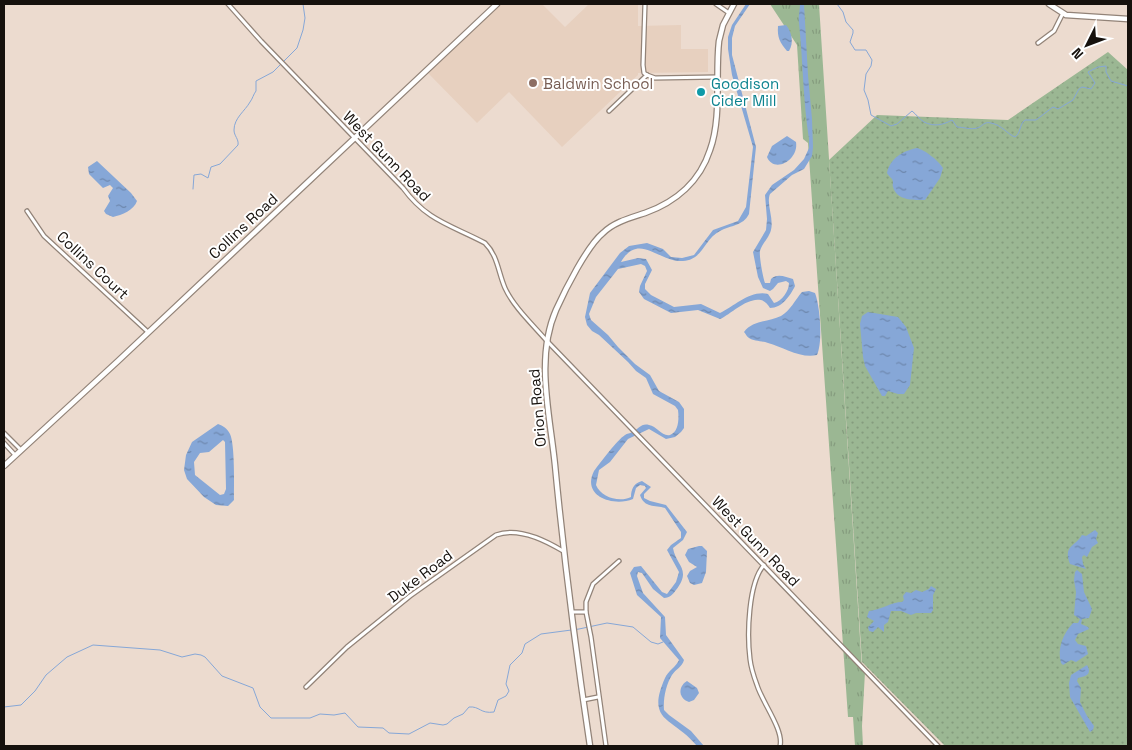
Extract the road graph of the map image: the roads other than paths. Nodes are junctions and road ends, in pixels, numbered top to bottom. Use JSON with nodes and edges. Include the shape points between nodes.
{"nodes":[{"id":1,"x":228,"y":4,"type":"edge"},
{"id":2,"x":645,"y":4,"type":"edge"},
{"id":3,"x":716,"y":4,"type":"edge"},
{"id":4,"x":734,"y":4,"type":"edge"},
{"id":5,"x":1049,"y":4,"type":"edge"},
{"id":6,"x":494,"y":5,"type":"edge"},
{"id":7,"x":729,"y":13,"type":"junction"},
{"id":8,"x":1063,"y":13,"type":"junction"},
{"id":9,"x":1128,"y":19,"type":"edge"},
{"id":10,"x":1038,"y":43,"type":"dead end"},
{"id":11,"x":647,"y":75,"type":"junction"},
{"id":12,"x":716,"y":77,"type":"junction"},
{"id":13,"x":609,"y":111,"type":"dead end"},
{"id":14,"x":355,"y":138,"type":"junction"},
{"id":15,"x":27,"y":211,"type":"dead end"},
{"id":16,"x":148,"y":332,"type":"junction"},
{"id":17,"x":546,"y":340,"type":"junction"},
{"id":18,"x":4,"y":433,"type":"edge"},
{"id":19,"x":4,"y":443,"type":"edge"},
{"id":20,"x":20,"y":450,"type":"junction"},
{"id":21,"x":15,"y":455,"type":"junction"},
{"id":22,"x":4,"y":466,"type":"edge"},
{"id":23,"x":563,"y":551,"type":"junction"},
{"id":24,"x":619,"y":560,"type":"dead end"},
{"id":25,"x":764,"y":565,"type":"junction"},
{"id":26,"x":572,"y":612,"type":"junction"},
{"id":27,"x":586,"y":612,"type":"junction"},
{"id":28,"x":306,"y":687,"type":"dead end"},
{"id":29,"x":598,"y":697,"type":"junction"},
{"id":30,"x":583,"y":700,"type":"junction"},
{"id":31,"x":590,"y":746,"type":"edge"},
{"id":32,"x":606,"y":746,"type":"edge"},
{"id":33,"x":780,"y":746,"type":"edge"},
{"id":34,"x":938,"y":746,"type":"edge"}],
"edges":[{"from":1,"to":14,"type":"street","name":"West Gunn Road"},
{"from":2,"to":11,"type":"street","via":[[643,65]]},
{"from":3,"to":7,"type":"street"},
{"from":4,"to":7,"type":"street"},
{"from":5,"to":8,"type":"street"},
{"from":6,"to":14,"type":"street","name":"Collins Road"},
{"from":7,"to":12,"type":"street","name":"Orion Road","via":[[722,25]]},
{"from":8,"to":9,"type":"street"},
{"from":8,"to":10,"type":"street","via":[[1054,31]]},
{"from":11,"to":12,"type":"street","via":[[655,78]]},
{"from":11,"to":13,"type":"street"},
{"from":12,"to":17,"type":"street","name":"Orion Road","via":[[714,139],[700,172],[679,195],[609,228],[595,240],[559,304]]},
{"from":14,"to":16,"type":"street","name":"Collins Road"},
{"from":14,"to":17,"type":"street","name":"West Gunn Road","via":[[421,209],[491,249],[505,289]]},
{"from":15,"to":16,"type":"street","name":"Collins Court","via":[[44,236]]},
{"from":16,"to":20,"type":"street","name":"Collins Road"},
{"from":17,"to":23,"type":"street","name":"Orion Road","via":[[545,374]]},
{"from":17,"to":25,"type":"street","name":"West Gunn Road"},
{"from":18,"to":20,"type":"street"},
{"from":19,"to":21,"type":"street"},
{"from":20,"to":21,"type":"street","name":"Collins Road"},
{"from":21,"to":22,"type":"street","name":"Collins Road"},
{"from":23,"to":26,"type":"street","name":"Orion Road"},
{"from":23,"to":28,"type":"street","name":"Duke Road","via":[[522,533],[505,531],[496,535],[410,596],[347,647]]},
{"from":24,"to":27,"type":"street","via":[[593,584]]},
{"from":25,"to":33,"type":"street","via":[[752,590],[750,659],[757,687],[780,736]]},
{"from":25,"to":34,"type":"street","name":"West Gunn Road"},
{"from":26,"to":27,"type":"street"},
{"from":26,"to":30,"type":"street","name":"Orion Road"},
{"from":27,"to":29,"type":"street"},
{"from":29,"to":30,"type":"street"},
{"from":29,"to":32,"type":"street"},
{"from":30,"to":31,"type":"street","name":"Orion Road"}]}
